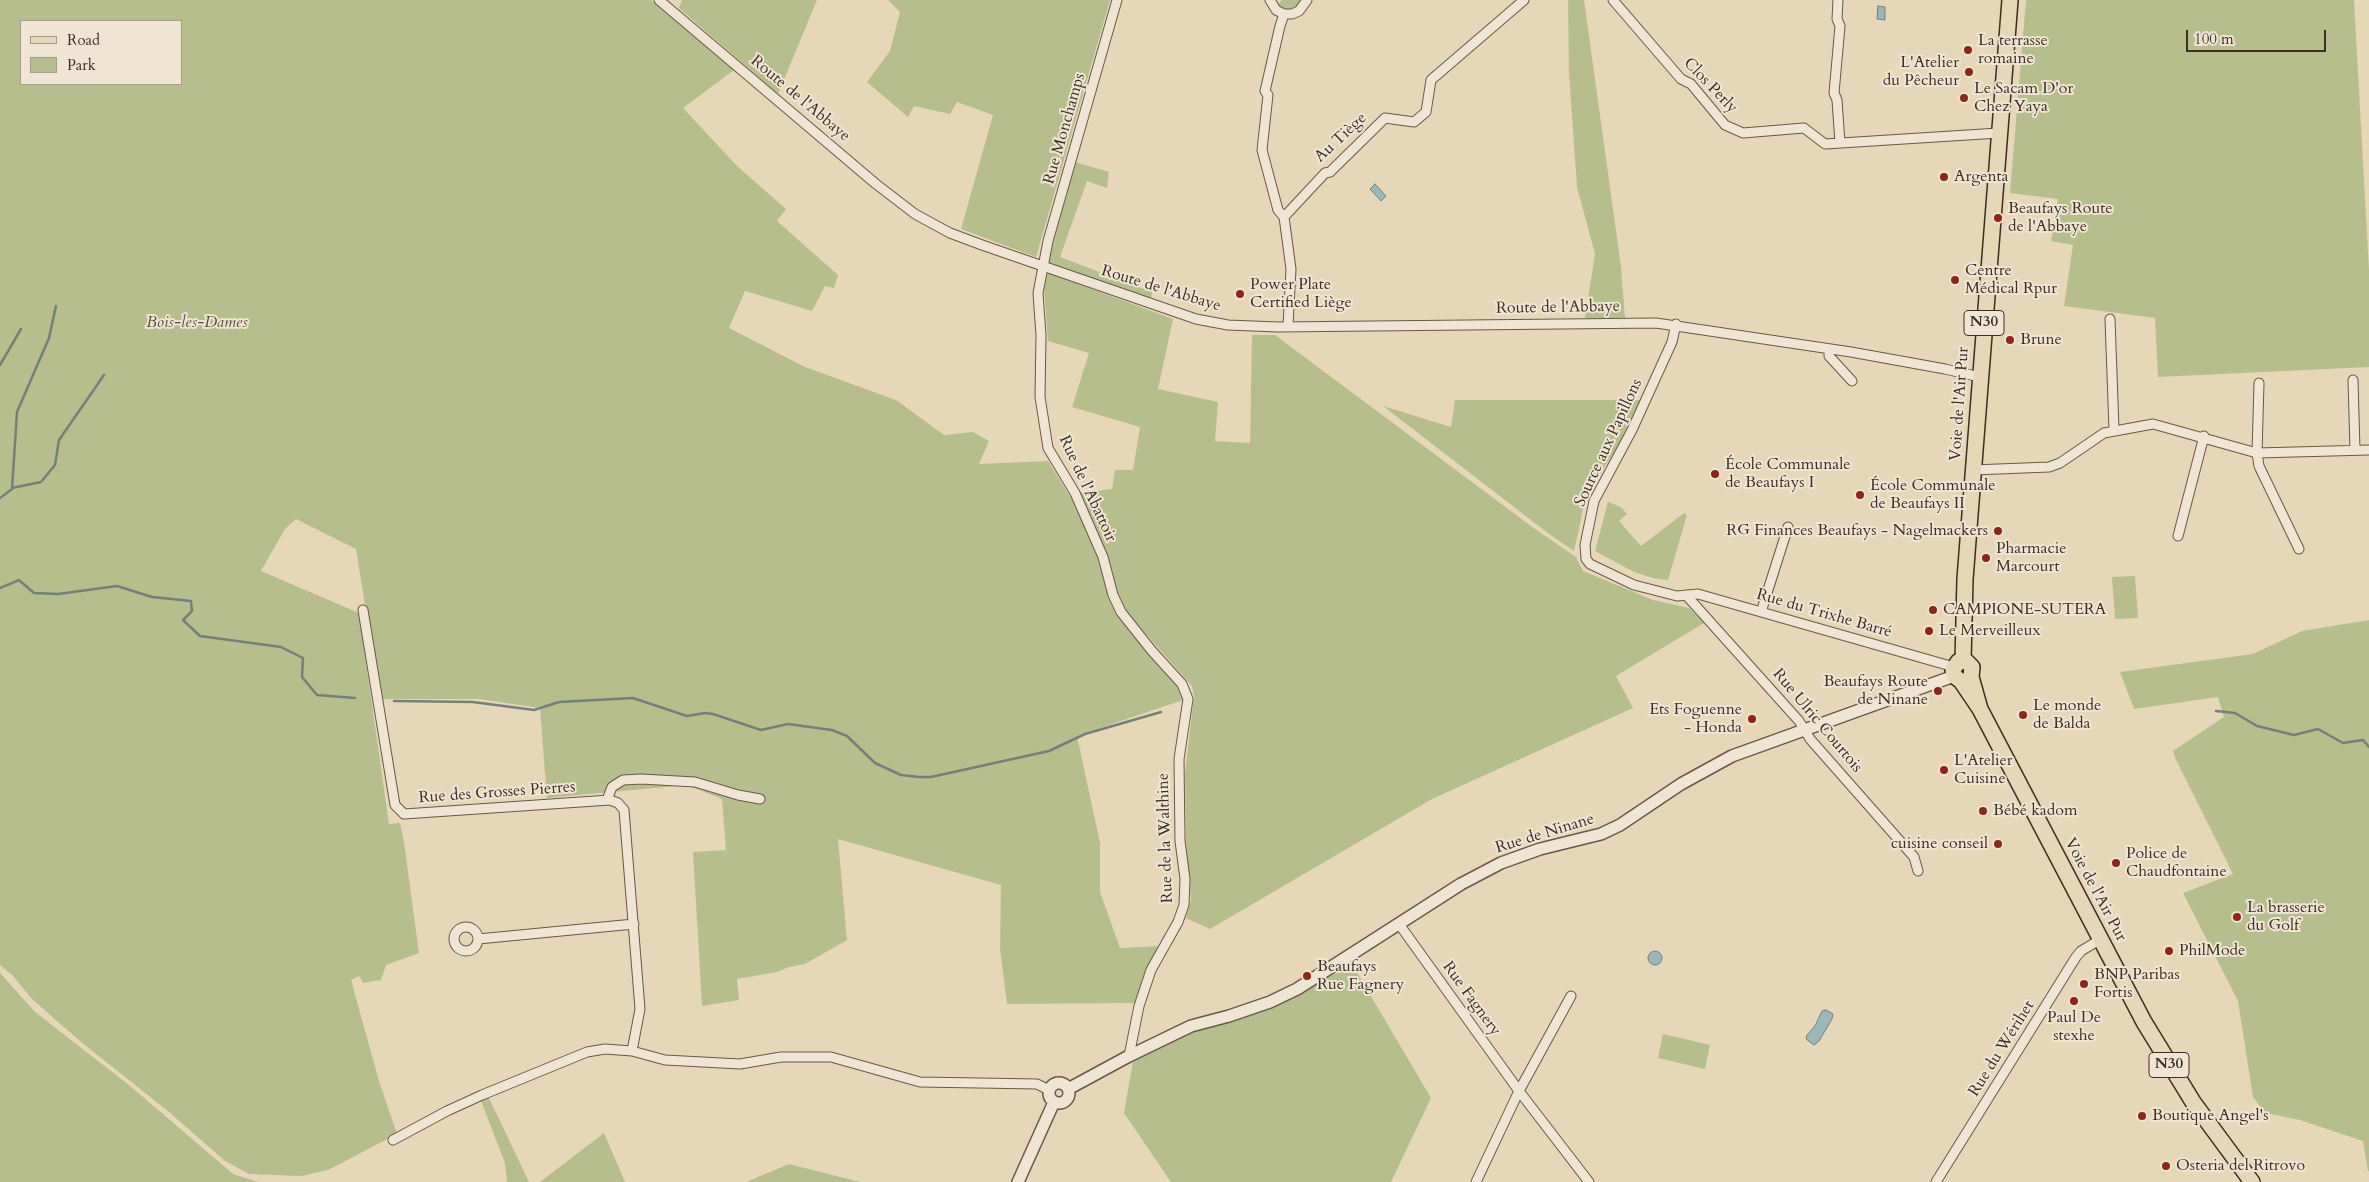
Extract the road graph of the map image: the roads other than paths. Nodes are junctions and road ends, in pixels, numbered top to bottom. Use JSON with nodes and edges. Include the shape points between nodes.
{"nodes":[{"id":1,"x":659,"y":0,"type":"edge"},
{"id":2,"x":1117,"y":0,"type":"edge"},
{"id":3,"x":1270,"y":0,"type":"edge"},
{"id":4,"x":1307,"y":0,"type":"edge"},
{"id":5,"x":1524,"y":0,"type":"edge"},
{"id":6,"x":1613,"y":0,"type":"edge"},
{"id":7,"x":1838,"y":0,"type":"edge"},
{"id":8,"x":2010,"y":0,"type":"edge"},
{"id":9,"x":1284,"y":14,"type":"junction"},
{"id":10,"x":1999,"y":132,"type":"junction"},
{"id":11,"x":1840,"y":143,"type":"junction"},
{"id":12,"x":1284,"y":217,"type":"junction"},
{"id":13,"x":1042,"y":266,"type":"junction"},
{"id":14,"x":2110,"y":319,"type":"dead end"},
{"id":15,"x":1676,"y":324,"type":"junction"},
{"id":16,"x":1288,"y":326,"type":"junction"},
{"id":17,"x":1829,"y":348,"type":"junction"},
{"id":18,"x":1980,"y":378,"type":"junction"},
{"id":19,"x":2353,"y":380,"type":"dead end"},
{"id":20,"x":1852,"y":381,"type":"dead end"},
{"id":21,"x":2259,"y":383,"type":"dead end"},
{"id":22,"x":2114,"y":429,"type":"junction"},
{"id":23,"x":2204,"y":436,"type":"junction"},
{"id":24,"x":2355,"y":450,"type":"junction"},
{"id":25,"x":2369,"y":450,"type":"edge"},
{"id":26,"x":2258,"y":453,"type":"junction"},
{"id":27,"x":1973,"y":470,"type":"junction"},
{"id":28,"x":1788,"y":527,"type":"dead end"},
{"id":29,"x":2178,"y":536,"type":"dead end"},
{"id":30,"x":2299,"y":548,"type":"dead end"},
{"id":31,"x":1686,"y":596,"type":"junction"},
{"id":32,"x":363,"y":610,"type":"dead end"},
{"id":33,"x":1761,"y":612,"type":"junction"},
{"id":34,"x":1961,"y":672,"type":"junction"},
{"id":35,"x":1188,"y":699,"type":"joint"},
{"id":36,"x":1805,"y":728,"type":"junction"},
{"id":37,"x":760,"y":799,"type":"dead end"},
{"id":38,"x":607,"y":800,"type":"junction"},
{"id":39,"x":1918,"y":871,"type":"dead end"},
{"id":40,"x":634,"y":924,"type":"junction"},
{"id":41,"x":1399,"y":924,"type":"junction"},
{"id":42,"x":2101,"y":938,"type":"junction"},
{"id":43,"x":478,"y":939,"type":"dead end"},
{"id":44,"x":1571,"y":996,"type":"dead end"},
{"id":45,"x":632,"y":1051,"type":"junction"},
{"id":46,"x":1129,"y":1056,"type":"junction"},
{"id":47,"x":1068,"y":1089,"type":"junction"},
{"id":48,"x":1050,"y":1090,"type":"junction"},
{"id":49,"x":1518,"y":1091,"type":"junction"},
{"id":50,"x":1054,"y":1102,"type":"junction"},
{"id":51,"x":393,"y":1140,"type":"dead end"},
{"id":52,"x":1018,"y":1182,"type":"edge"},
{"id":53,"x":1476,"y":1182,"type":"edge"},
{"id":54,"x":1589,"y":1182,"type":"edge"},
{"id":55,"x":1936,"y":1182,"type":"edge"},
{"id":56,"x":2252,"y":1182,"type":"edge"}],
"edges":[{"from":1,"to":13,"type":"street","name":"Route de l'Abbaye","via":[[915,214],[950,233]]},
{"from":2,"to":13,"type":"street","name":"Rue Monchamps"},
{"from":3,"to":9,"type":"street","via":[[1276,10]]},
{"from":4,"to":9,"type":"street","via":[[1299,11]]},
{"from":5,"to":12,"type":"street","name":"Au Tiège","via":[[1431,80],[1426,112],[1414,122],[1385,118],[1330,172],[1325,173]]},
{"from":6,"to":11,"type":"street","name":"Clos Perly","via":[[1725,125],[1743,132],[1804,128],[1825,144]]},
{"from":7,"to":11,"type":"street","via":[[1837,20],[1840,26],[1834,93]]},
{"from":8,"to":10,"type":"main road","name":"Voie de l'Air Pur","number":"N30"},
{"from":9,"to":12,"type":"street","via":[[1265,91],[1268,95],[1262,150],[1278,210]]},
{"from":10,"to":11,"type":"street","name":"Clos Perly"},
{"from":10,"to":18,"type":"main road","name":"Voie de l'Air Pur","number":"N30"},
{"from":12,"to":16,"type":"street","via":[[1291,269]]},
{"from":13,"to":16,"type":"street","name":"Route de l'Abbaye","via":[[1210,322]]},
{"from":13,"to":35,"type":"street","name":"Rue de l'Abattoir","via":[[1038,293],[1040,397],[1048,448],[1075,492],[1103,557],[1113,596],[1121,612],[1182,684]]},
{"from":14,"to":22,"type":"street"},
{"from":15,"to":16,"type":"street","name":"Route de l'Abbaye"},
{"from":15,"to":17,"type":"street","name":"Route de l'Abbaye"},
{"from":15,"to":31,"type":"street","name":"Source aux Papillons","via":[[1672,342],[1643,406],[1594,501],[1584,551],[1590,564],[1634,585]]},
{"from":17,"to":18,"type":"street","name":"Route de l'Abbaye"},
{"from":17,"to":20,"type":"street","via":[[1829,356]]},
{"from":18,"to":27,"type":"main road","name":"Voie de l'Air Pur","number":"N30"},
{"from":19,"to":24,"type":"street"},
{"from":21,"to":26,"type":"street"},
{"from":22,"to":23,"type":"street","via":[[2153,424]]},
{"from":22,"to":27,"type":"street","via":[[2104,432],[2049,468]]},
{"from":23,"to":26,"type":"street"},
{"from":23,"to":29,"type":"street"},
{"from":24,"to":25,"type":"street"},
{"from":24,"to":26,"type":"street"},
{"from":26,"to":30,"type":"street","via":[[2259,466]]},
{"from":27,"to":34,"type":"main road","name":"Voie de l'Air Pur","number":"N30"},
{"from":28,"to":33,"type":"street"},
{"from":31,"to":33,"type":"street","name":"Rue du Trixhe Barré","via":[[1698,594]]},
{"from":31,"to":36,"type":"street","name":"Rue Ulric Courtois"},
{"from":32,"to":38,"type":"street","name":"Rue des Grosses Pierres","via":[[395,806],[404,814]]},
{"from":33,"to":34,"type":"street","name":"Rue du Trixhe Barré"},
{"from":34,"to":36,"type":"street","name":"Rue de Ninane"},
{"from":34,"to":42,"type":"main road","name":"Voie de l'Air Pur","number":"N30"},
{"from":35,"to":46,"type":"street","name":"Rue de la Walthine","via":[[1179,759],[1180,841],[1186,885],[1184,905],[1147,979]]},
{"from":36,"to":39,"type":"street","name":"Rue Ulric Courtois","via":[[1810,739],[1914,857]]},
{"from":36,"to":41,"type":"street","name":"Rue de Ninane","via":[[1732,756],[1601,834],[1540,849],[1501,863]]},
{"from":37,"to":38,"type":"street","via":[[695,782],[641,779],[623,780],[612,787]]},
{"from":38,"to":40,"type":"street","via":[[618,803],[624,810]]},
{"from":40,"to":43,"type":"street"},
{"from":40,"to":45,"type":"street","via":[[640,1009]]},
{"from":41,"to":46,"type":"street","name":"Rue de Ninane","via":[[1297,989],[1254,1007],[1191,1026]]},
{"from":41,"to":49,"type":"street","name":"Rue Fagnery"},
{"from":42,"to":55,"type":"street","name":"Rue du Wérihet","via":[[2076,957]]},
{"from":42,"to":56,"type":"main road","name":"Voie de l'Air Pur","number":"N30","via":[[2168,1064]]},
{"from":44,"to":49,"type":"street"},
{"from":45,"to":48,"type":"street","via":[[664,1060],[740,1064],[781,1056],[831,1057],[920,1082],[1037,1084]]},
{"from":45,"to":51,"type":"street","via":[[605,1049],[587,1052],[456,1107]]},
{"from":46,"to":47,"type":"street","name":"Rue de Ninane"},
{"from":47,"to":48,"type":"street","via":[[1060,1083]]},
{"from":47,"to":50,"type":"street","via":[[1070,1095],[1066,1101],[1061,1104]]},
{"from":48,"to":50,"type":"street"},
{"from":49,"to":53,"type":"street"},
{"from":49,"to":54,"type":"street","name":"Rue Fagnery"},
{"from":50,"to":52,"type":"street"}]}
